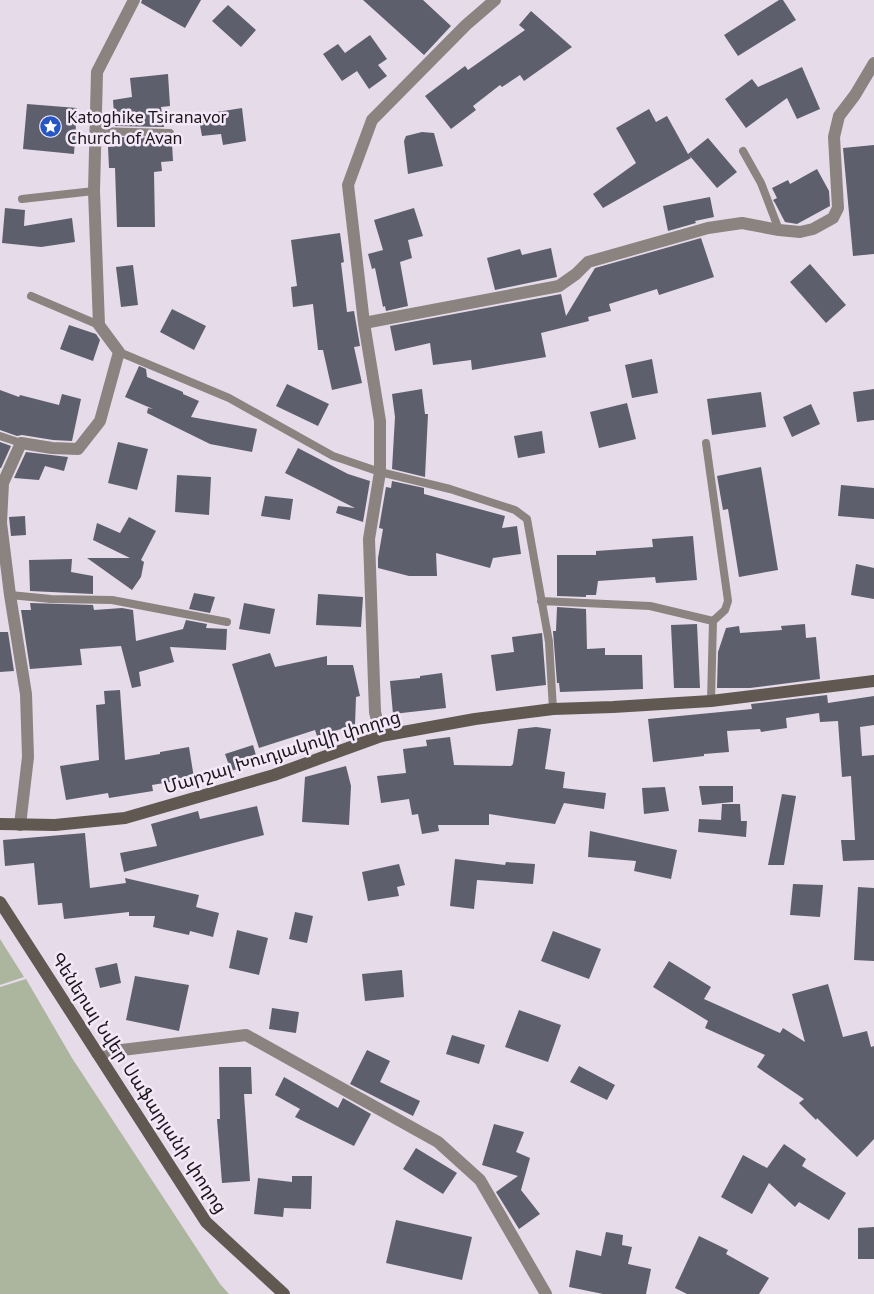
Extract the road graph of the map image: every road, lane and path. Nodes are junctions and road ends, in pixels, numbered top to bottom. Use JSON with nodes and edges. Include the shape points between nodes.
{"nodes":[{"id":1,"x":134,"y":0,"type":"edge"},
{"id":2,"x":495,"y":0,"type":"edge"},
{"id":3,"x":874,"y":63,"type":"edge"},
{"id":4,"x":96,"y":131,"type":"junction"},
{"id":5,"x":170,"y":132,"type":"dead end"},
{"id":6,"x":743,"y":151,"type":"dead end"},
{"id":7,"x":94,"y":191,"type":"junction"},
{"id":8,"x":22,"y":199,"type":"dead end"},
{"id":9,"x":780,"y":230,"type":"junction"},
{"id":10,"x":31,"y":296,"type":"dead end"},
{"id":11,"x":364,"y":323,"type":"junction"},
{"id":12,"x":99,"y":325,"type":"junction"},
{"id":13,"x":119,"y":352,"type":"junction"},
{"id":14,"x":0,"y":436,"type":"edge"},
{"id":15,"x":22,"y":442,"type":"junction"},
{"id":16,"x":706,"y":443,"type":"dead end"},
{"id":17,"x":380,"y":472,"type":"junction"},
{"id":18,"x":10,"y":595,"type":"junction"},
{"id":19,"x":541,"y":601,"type":"junction"},
{"id":20,"x":713,"y":621,"type":"junction"},
{"id":21,"x":227,"y":622,"type":"dead end"},
{"id":22,"x":874,"y":681,"type":"edge"},
{"id":23,"x":711,"y":701,"type":"junction"},
{"id":24,"x":553,"y":709,"type":"junction"},
{"id":25,"x":381,"y":736,"type":"junction"},
{"id":26,"x":0,"y":824,"type":"edge"},
{"id":27,"x":20,"y":825,"type":"junction"},
{"id":28,"x":0,"y":902,"type":"edge"},
{"id":29,"x":97,"y":1053,"type":"junction"},
{"id":30,"x":284,"y":1294,"type":"edge"},
{"id":31,"x":546,"y":1294,"type":"edge"}],
"edges":[{"from":1,"to":4,"type":"street","via":[[97,72]]},
{"from":2,"to":11,"type":"street","via":[[372,120],[348,185]]},
{"from":3,"to":9,"type":"street","via":[[839,116],[834,137],[836,214],[813,229],[800,232]]},
{"from":4,"to":5,"type":"lane"},
{"from":4,"to":7,"type":"street"},
{"from":6,"to":9,"type":"lane","via":[[761,183]]},
{"from":7,"to":8,"type":"lane"},
{"from":7,"to":12,"type":"street"},
{"from":9,"to":11,"type":"street","via":[[742,223],[708,228],[588,262],[559,286]]},
{"from":10,"to":12,"type":"lane"},
{"from":11,"to":17,"type":"street","via":[[380,421]]},
{"from":12,"to":13,"type":"street"},
{"from":13,"to":15,"type":"street","via":[[100,422],[78,449]]},
{"from":13,"to":17,"type":"lane","via":[[229,398],[333,456]]},
{"from":14,"to":15,"type":"lane"},
{"from":15,"to":18,"type":"street","via":[[3,484],[1,523]]},
{"from":16,"to":20,"type":"lane","via":[[728,600],[725,610]]},
{"from":17,"to":19,"type":"lane","via":[[450,489],[515,510],[527,519]]},
{"from":17,"to":25,"type":"street","via":[[369,548],[375,712]]},
{"from":18,"to":21,"type":"lane","via":[[112,600]]},
{"from":18,"to":27,"type":"street","via":[[26,694],[28,757]]},
{"from":19,"to":20,"type":"lane","via":[[650,606]]},
{"from":19,"to":24,"type":"lane","via":[[549,642]]},
{"from":20,"to":23,"type":"lane"},
{"from":22,"to":23,"type":"street","name":"Մարշալ Խուդյակովի փողոց"},
{"from":23,"to":24,"type":"street","name":"Մարշալ Խուդյակովի փողոց"},
{"from":24,"to":25,"type":"street","name":"Մարշալ Խուդյակովի փողոց"},
{"from":25,"to":27,"type":"street","name":"Մարշալ Խուդյակովի փողոց","via":[[274,775],[125,818]]},
{"from":26,"to":27,"type":"street","name":"Մարշալ Խուդյակովի փողոց"},
{"from":28,"to":29,"type":"street","name":"Գեներալ Նվեր Սաֆարյանի փողոց"},
{"from":29,"to":30,"type":"street","name":"Գեներալ Նվեր Սաֆարյանի փողոց","via":[[206,1222]]},
{"from":29,"to":31,"type":"street","via":[[246,1035],[438,1142],[480,1180]]}]}
